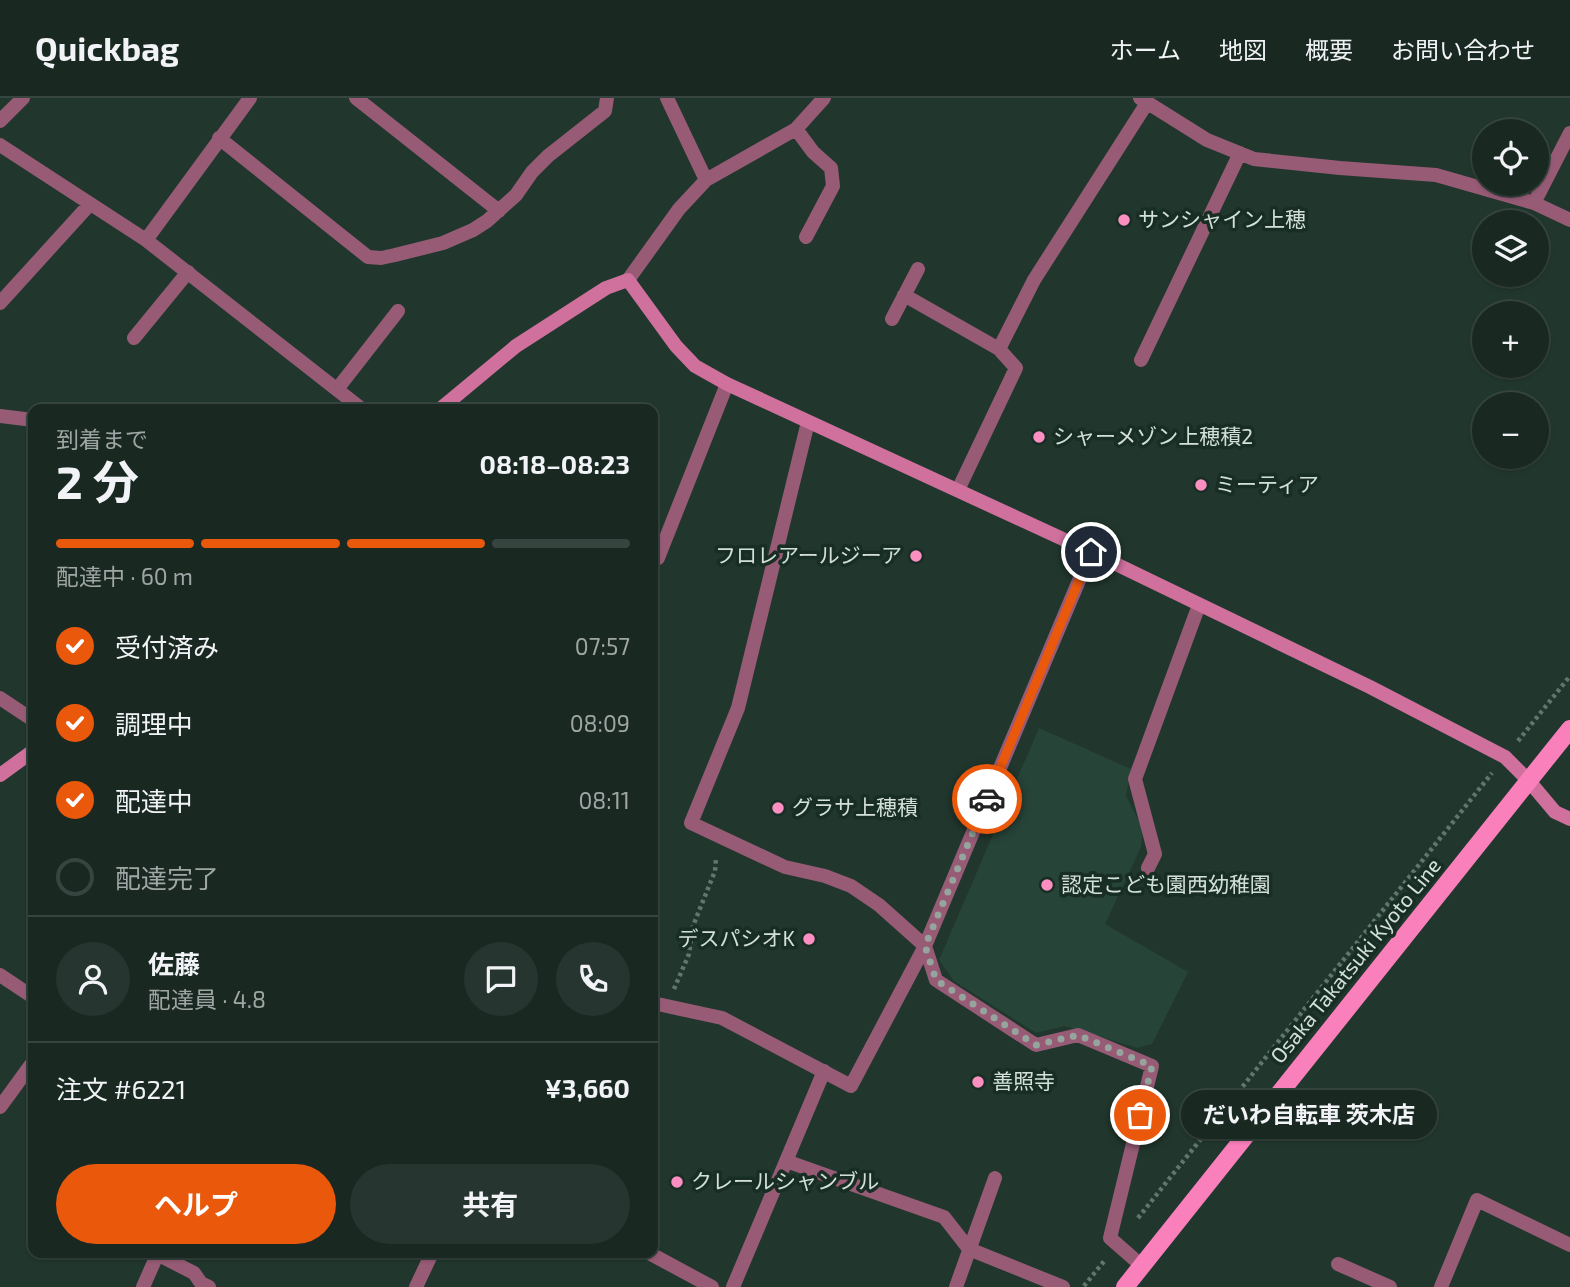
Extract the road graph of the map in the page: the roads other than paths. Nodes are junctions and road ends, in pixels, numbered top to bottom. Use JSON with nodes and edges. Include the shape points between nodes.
{"nodes":[{"id":1,"x":23,"y":98,"type":"edge"},
{"id":2,"x":250,"y":98,"type":"edge"},
{"id":3,"x":356,"y":98,"type":"edge"},
{"id":4,"x":607,"y":98,"type":"edge"},
{"id":5,"x":667,"y":98,"type":"edge"},
{"id":6,"x":824,"y":98,"type":"edge"},
{"id":7,"x":1144,"y":101,"type":"edge"},
{"id":8,"x":0,"y":121,"type":"edge"},
{"id":9,"x":796,"y":129,"type":"junction"},
{"id":10,"x":1570,"y":133,"type":"edge"},
{"id":11,"x":219,"y":138,"type":"junction"},
{"id":12,"x":0,"y":145,"type":"edge"},
{"id":13,"x":1240,"y":153,"type":"junction"},
{"id":14,"x":706,"y":180,"type":"junction"},
{"id":15,"x":1534,"y":203,"type":"junction"},
{"id":16,"x":90,"y":204,"type":"junction"},
{"id":17,"x":499,"y":211,"type":"junction"},
{"id":18,"x":1570,"y":220,"type":"edge"},
{"id":19,"x":806,"y":237,"type":"dead end"},
{"id":20,"x":146,"y":240,"type":"junction"},
{"id":21,"x":918,"y":269,"type":"dead end"},
{"id":22,"x":188,"y":272,"type":"junction"},
{"id":23,"x":628,"y":280,"type":"junction"},
{"id":24,"x":904,"y":295,"type":"junction"},
{"id":25,"x":0,"y":303,"type":"edge"},
{"id":26,"x":398,"y":311,"type":"dead end"},
{"id":27,"x":892,"y":319,"type":"dead end"},
{"id":28,"x":134,"y":338,"type":"dead end"},
{"id":29,"x":999,"y":349,"type":"junction"},
{"id":30,"x":1142,"y":360,"type":"dead end"},
{"id":31,"x":727,"y":384,"type":"junction"},
{"id":32,"x":338,"y":388,"type":"junction"},
{"id":33,"x":356,"y":404,"type":"edge"},
{"id":34,"x":446,"y":404,"type":"edge"},
{"id":35,"x":0,"y":416,"type":"edge"},
{"id":36,"x":28,"y":419,"type":"edge"},
{"id":37,"x":808,"y":422,"type":"junction"},
{"id":38,"x":958,"y":490,"type":"junction"},
{"id":39,"x":1091,"y":552,"type":"junction"},
{"id":40,"x":658,"y":558,"type":"edge"},
{"id":41,"x":1199,"y":605,"type":"junction"},
{"id":42,"x":0,"y":698,"type":"edge"},
{"id":43,"x":28,"y":717,"type":"edge"},
{"id":44,"x":1570,"y":729,"type":"edge"},
{"id":45,"x":28,"y":755,"type":"edge"},
{"id":46,"x":0,"y":775,"type":"edge"},
{"id":47,"x":1529,"y":781,"type":"junction"},
{"id":48,"x":1570,"y":819,"type":"edge"},
{"id":49,"x":1148,"y":868,"type":"dead end"},
{"id":50,"x":925,"y":946,"type":"junction"},
{"id":51,"x":0,"y":975,"type":"edge"},
{"id":52,"x":28,"y":994,"type":"edge"},
{"id":53,"x":659,"y":1005,"type":"edge"},
{"id":54,"x":28,"y":1069,"type":"edge"},
{"id":55,"x":824,"y":1071,"type":"junction"},
{"id":56,"x":0,"y":1107,"type":"edge"},
{"id":57,"x":786,"y":1161,"type":"junction"},
{"id":58,"x":995,"y":1178,"type":"dead end"},
{"id":59,"x":1570,"y":1245,"type":"edge"},
{"id":60,"x":970,"y":1249,"type":"junction"},
{"id":61,"x":153,"y":1258,"type":"edge"},
{"id":62,"x":162,"y":1258,"type":"edge"},
{"id":63,"x":430,"y":1258,"type":"edge"},
{"id":64,"x":658,"y":1258,"type":"edge"},
{"id":65,"x":1338,"y":1264,"type":"dead end"},
{"id":66,"x":1142,"y":1266,"type":"junction"},
{"id":67,"x":143,"y":1287,"type":"edge"},
{"id":68,"x":209,"y":1287,"type":"edge"},
{"id":69,"x":416,"y":1287,"type":"edge"},
{"id":70,"x":712,"y":1287,"type":"edge"},
{"id":71,"x":733,"y":1287,"type":"edge"},
{"id":72,"x":956,"y":1287,"type":"edge"},
{"id":73,"x":1063,"y":1287,"type":"edge"},
{"id":74,"x":1125,"y":1287,"type":"edge"},
{"id":75,"x":1390,"y":1287,"type":"edge"},
{"id":76,"x":1441,"y":1287,"type":"edge"}],
"edges":[{"from":1,"to":8,"type":"street"},
{"from":2,"to":11,"type":"street"},
{"from":3,"to":17,"type":"street"},
{"from":4,"to":17,"type":"street","via":[[605,111],[539,165]]},
{"from":5,"to":14,"type":"street"},
{"from":6,"to":9,"type":"street"},
{"from":7,"to":13,"type":"street","via":[[1207,140]]},
{"from":7,"to":29,"type":"street","via":[[1034,280]]},
{"from":9,"to":14,"type":"street"},
{"from":9,"to":19,"type":"street","via":[[831,168],[833,186]]},
{"from":10,"to":15,"type":"street"},
{"from":11,"to":17,"type":"street","via":[[368,257],[381,258],[458,237]]},
{"from":11,"to":20,"type":"street"},
{"from":12,"to":16,"type":"street"},
{"from":13,"to":15,"type":"street","via":[[1254,159],[1436,175]]},
{"from":13,"to":30,"type":"street"},
{"from":14,"to":23,"type":"street"},
{"from":15,"to":18,"type":"street"},
{"from":16,"to":20,"type":"street"},
{"from":16,"to":25,"type":"street"},
{"from":20,"to":22,"type":"street"},
{"from":21,"to":24,"type":"street"},
{"from":22,"to":28,"type":"street"},
{"from":22,"to":32,"type":"street"},
{"from":23,"to":31,"type":"street","via":[[695,366]]},
{"from":23,"to":34,"type":"street","via":[[606,288],[516,346]]},
{"from":24,"to":27,"type":"street"},
{"from":24,"to":29,"type":"street"},
{"from":26,"to":32,"type":"street"},
{"from":29,"to":38,"type":"street","via":[[1016,369]]},
{"from":31,"to":37,"type":"street"},
{"from":31,"to":40,"type":"street"},
{"from":32,"to":33,"type":"street"},
{"from":35,"to":36,"type":"street"},
{"from":37,"to":38,"type":"street"},
{"from":37,"to":50,"type":"street","via":[[738,708],[691,823],[785,867],[851,886]]},
{"from":38,"to":39,"type":"street"},
{"from":39,"to":41,"type":"street"},
{"from":39,"to":50,"type":"street"},
{"from":41,"to":47,"type":"street","via":[[1505,757]]},
{"from":41,"to":49,"type":"street","via":[[1135,779],[1155,854]]},
{"from":42,"to":43,"type":"street"},
{"from":44,"to":47,"type":"main road","name":"Osaka Takatsuki Kyoto Line"},
{"from":45,"to":46,"type":"street"},
{"from":47,"to":48,"type":"street","via":[[1555,812]]},
{"from":47,"to":66,"type":"main road","name":"Osaka Takatsuki Kyoto Line"},
{"from":50,"to":55,"type":"street","via":[[851,1086]]},
{"from":50,"to":66,"type":"street","via":[[936,980],[1036,1045],[1078,1035],[1152,1066],[1110,1238]]},
{"from":51,"to":52,"type":"street"},
{"from":53,"to":55,"type":"street","via":[[722,1018]]},
{"from":54,"to":56,"type":"street"},
{"from":55,"to":57,"type":"street"},
{"from":57,"to":60,"type":"street","via":[[944,1217]]},
{"from":57,"to":71,"type":"street"},
{"from":58,"to":60,"type":"street"},
{"from":59,"to":76,"type":"street","via":[[1477,1200]]},
{"from":60,"to":72,"type":"street"},
{"from":60,"to":73,"type":"street"},
{"from":61,"to":67,"type":"street"},
{"from":62,"to":68,"type":"street","via":[[194,1273]]},
{"from":63,"to":69,"type":"street"},
{"from":64,"to":70,"type":"street"},
{"from":65,"to":75,"type":"street"},
{"from":66,"to":74,"type":"main road","name":"Osaka Takatsuki Kyoto Line"}]}
